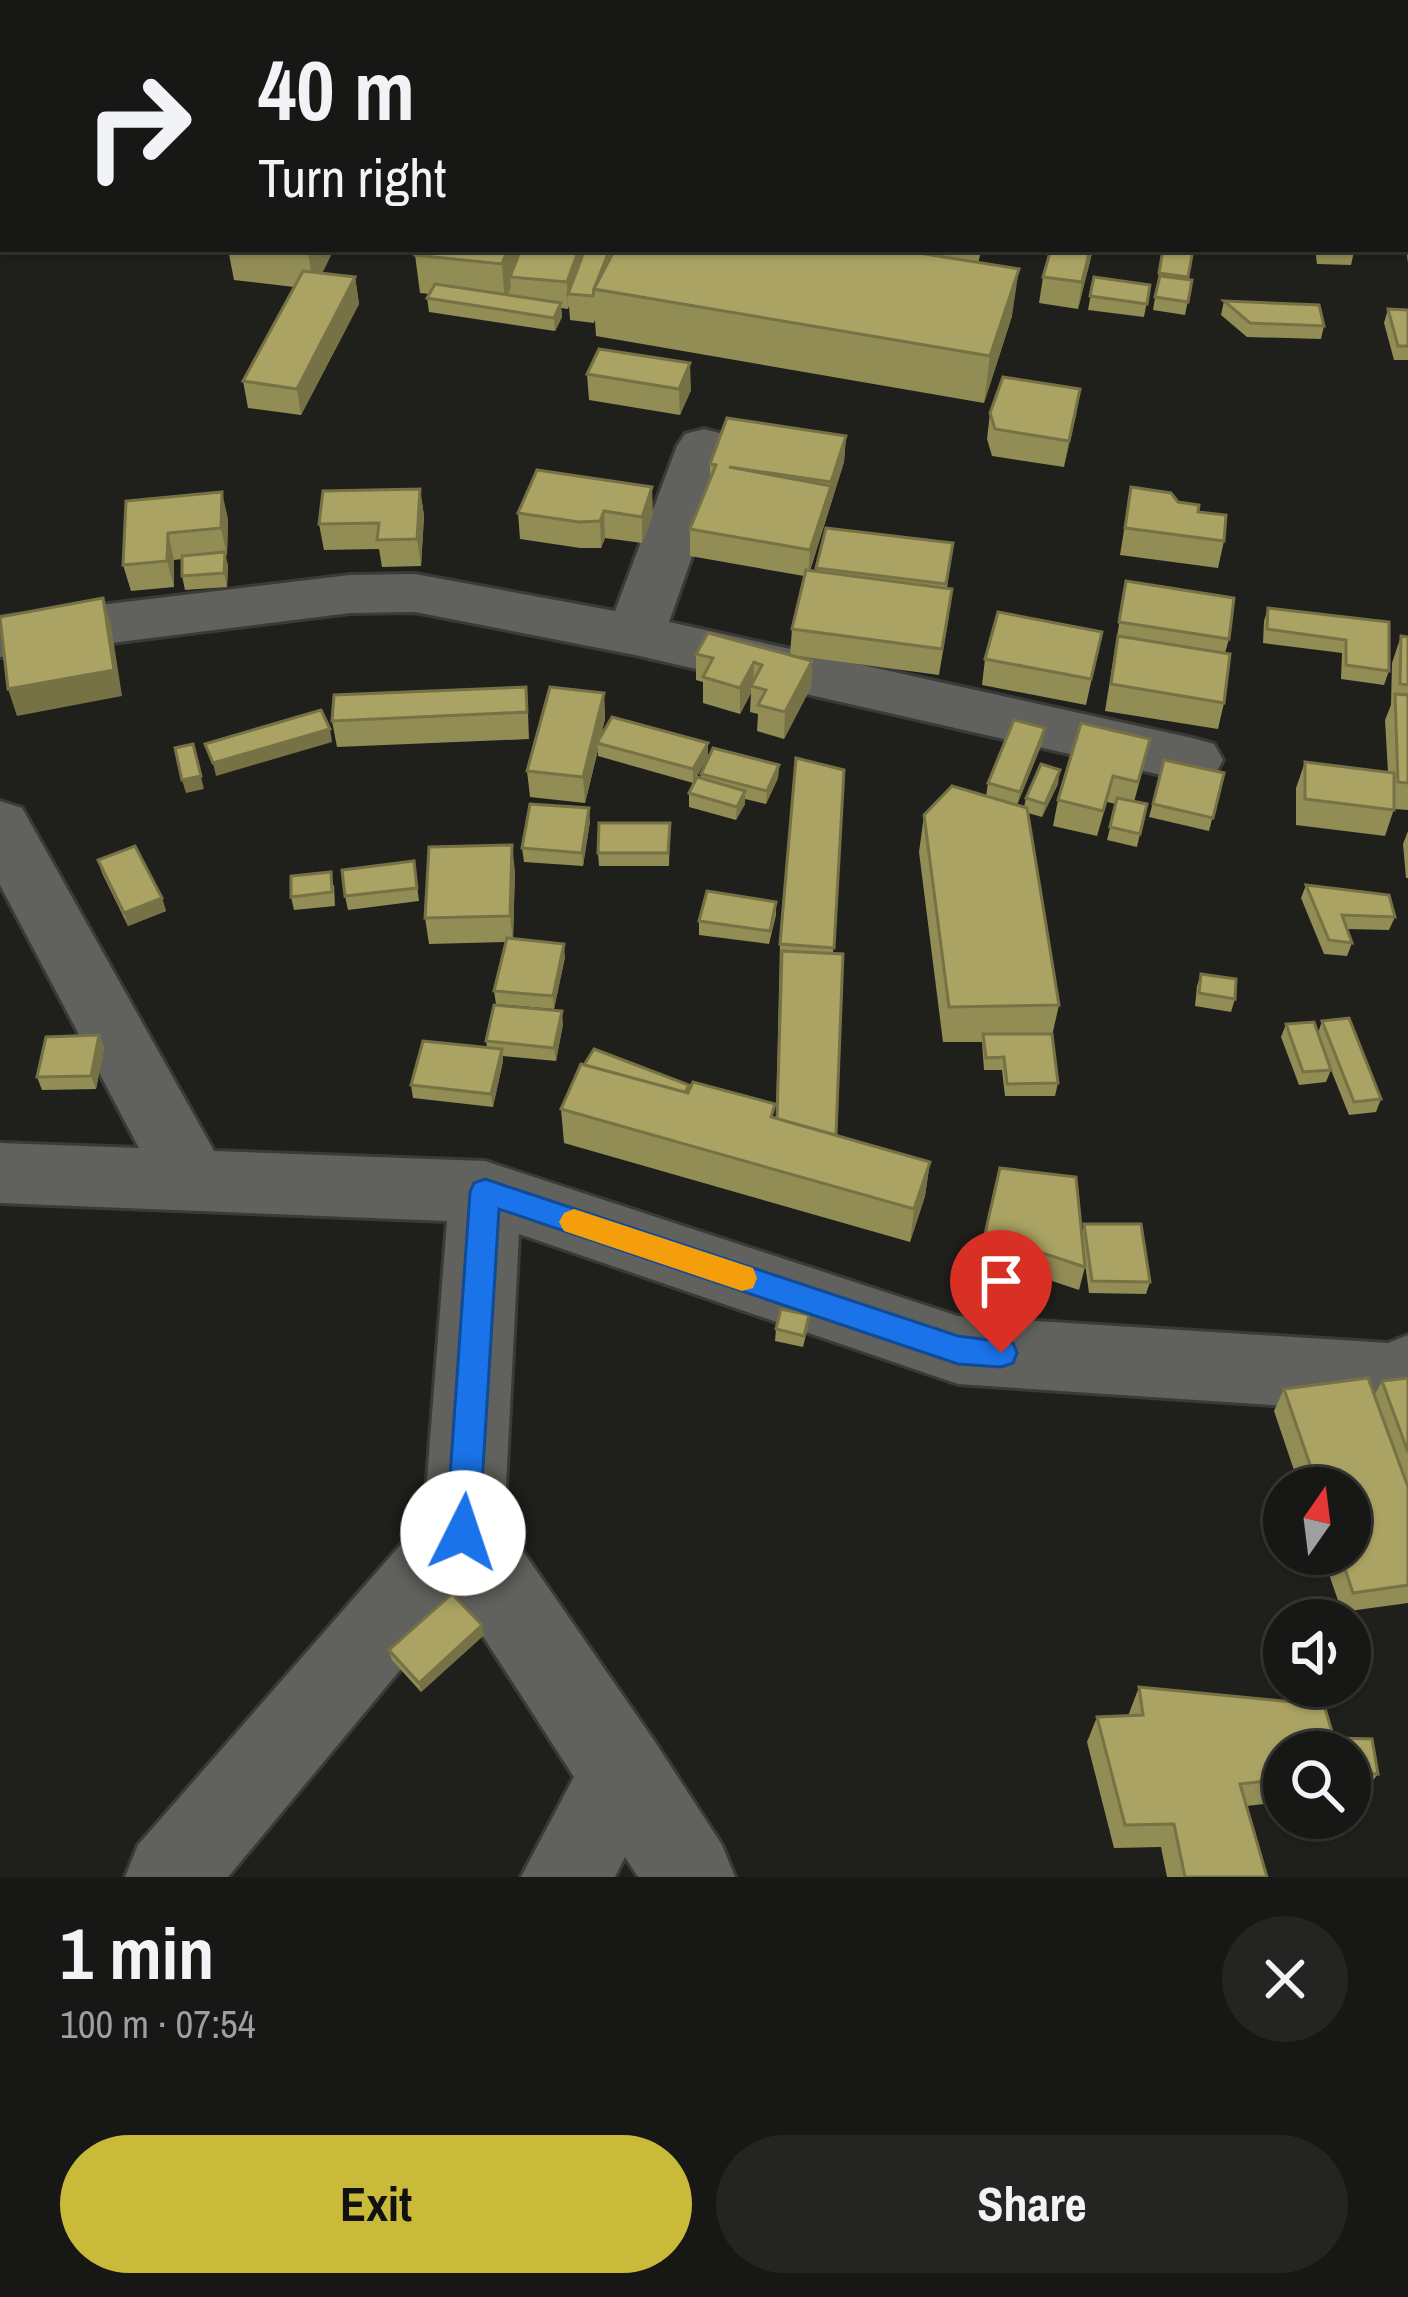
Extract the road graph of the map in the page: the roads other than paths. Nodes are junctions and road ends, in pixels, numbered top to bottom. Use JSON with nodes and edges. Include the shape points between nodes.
{"nodes":[{"id":1,"x":704,"y":446,"type":"dead end"},
{"id":2,"x":634,"y":635,"type":"junction"},
{"id":3,"x":0,"y":637,"type":"edge"},
{"id":4,"x":1192,"y":760,"type":"edge"},
{"id":5,"x":0,"y":825,"type":"edge"},
{"id":6,"x":0,"y":1173,"type":"edge"},
{"id":7,"x":191,"y":1178,"type":"junction"},
{"id":8,"x":485,"y":1192,"type":"junction"},
{"id":9,"x":1408,"y":1370,"type":"edge"},
{"id":10,"x":463,"y":1533,"type":"junction"},
{"id":11,"x":623,"y":1773,"type":"junction"},
{"id":12,"x":170,"y":1877,"type":"edge"},
{"id":13,"x":566,"y":1877,"type":"edge"},
{"id":14,"x":690,"y":1877,"type":"edge"}],
"edges":[{"from":1,"to":2,"type":"street"},
{"from":2,"to":3,"type":"street","via":[[416,593]]},
{"from":2,"to":4,"type":"street"},
{"from":5,"to":7,"type":"street"},
{"from":6,"to":7,"type":"street"},
{"from":7,"to":8,"type":"street"},
{"from":8,"to":9,"type":"street","via":[[958,1350],[1391,1378]]},
{"from":8,"to":10,"type":"street"},
{"from":10,"to":11,"type":"street"},
{"from":10,"to":12,"type":"street"},
{"from":11,"to":13,"type":"street"},
{"from":11,"to":14,"type":"street"}]}
